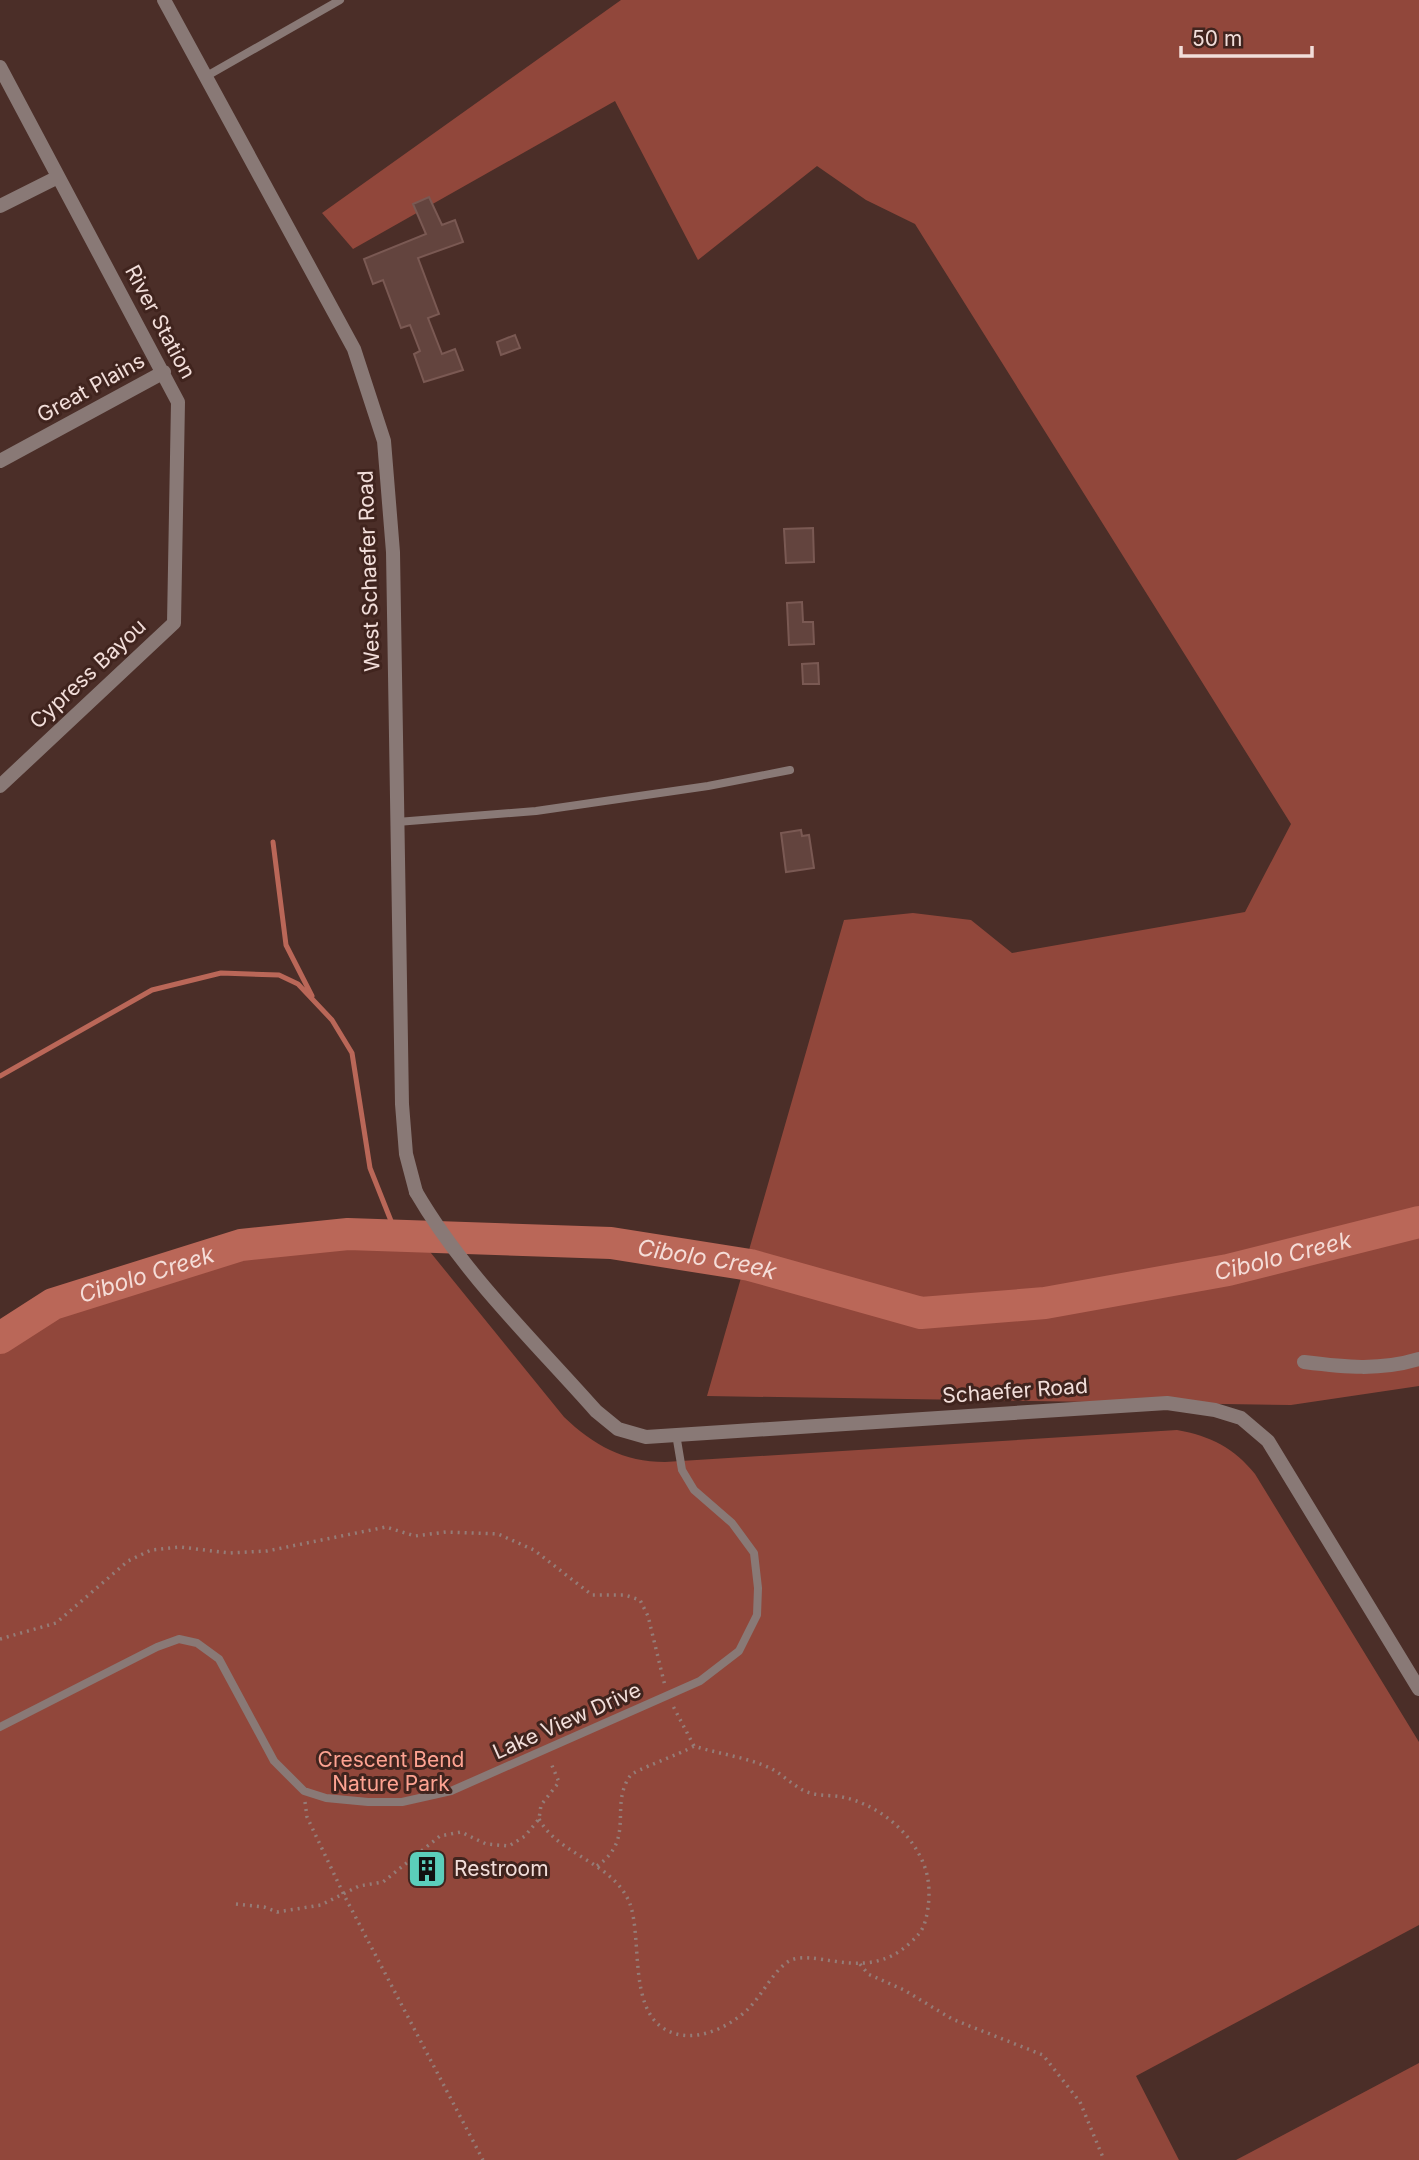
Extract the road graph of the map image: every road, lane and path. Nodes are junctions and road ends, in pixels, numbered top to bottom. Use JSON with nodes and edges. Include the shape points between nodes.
{"nodes":[{"id":1,"x":164,"y":0,"type":"edge"},
{"id":2,"x":340,"y":0,"type":"edge"},
{"id":3,"x":0,"y":67,"type":"edge"},
{"id":4,"x":205,"y":77,"type":"junction"},
{"id":5,"x":58,"y":177,"type":"junction"},
{"id":6,"x":0,"y":206,"type":"edge"},
{"id":7,"x":164,"y":372,"type":"junction"},
{"id":8,"x":0,"y":461,"type":"edge"},
{"id":9,"x":174,"y":622,"type":"joint"},
{"id":10,"x":790,"y":770,"type":"dead end"},
{"id":11,"x":0,"y":786,"type":"edge"},
{"id":12,"x":397,"y":822,"type":"junction"},
{"id":13,"x":514,"y":1318,"type":"joint"},
{"id":14,"x":1419,"y":1359,"type":"edge"},
{"id":15,"x":1304,"y":1362,"type":"dead end"},
{"id":16,"x":676,"y":1434,"type":"junction"},
{"id":17,"x":0,"y":1639,"type":"edge"},
{"id":18,"x":1419,"y":1689,"type":"edge"},
{"id":19,"x":668,"y":1696,"type":"junction"},
{"id":20,"x":0,"y":1727,"type":"edge"},
{"id":21,"x":694,"y":1746,"type":"junction"},
{"id":22,"x":545,"y":1749,"type":"junction"},
{"id":23,"x":304,"y":1791,"type":"junction"},
{"id":24,"x":539,"y":1819,"type":"junction"},
{"id":25,"x":597,"y":1866,"type":"junction"},
{"id":26,"x":344,"y":1895,"type":"junction"},
{"id":27,"x":236,"y":1904,"type":"dead end"},
{"id":28,"x":860,"y":1964,"type":"junction"},
{"id":29,"x":483,"y":2160,"type":"edge"},
{"id":30,"x":1104,"y":2160,"type":"edge"}],
"edges":[{"from":1,"to":4,"type":"street","name":"West Schaefer Road"},
{"from":2,"to":4,"type":"lane"},
{"from":3,"to":5,"type":"street","name":"River Station"},
{"from":4,"to":12,"type":"street","name":"West Schaefer Road","via":[[354,349],[384,441],[393,552]]},
{"from":5,"to":6,"type":"street"},
{"from":5,"to":7,"type":"street","name":"River Station"},
{"from":7,"to":8,"type":"street","name":"Great Plains"},
{"from":7,"to":9,"type":"street","name":"River Station","via":[[178,402]]},
{"from":9,"to":11,"type":"street","name":"Cypress Bayou"},
{"from":10,"to":12,"type":"lane","via":[[536,811]]},
{"from":12,"to":13,"type":"street","name":"West Schaefer Road","via":[[403,1137],[416,1192],[437,1228]]},
{"from":13,"to":16,"type":"street","name":"Schaefer Road","via":[[596,1411],[618,1429],[646,1437]]},
{"from":14,"to":15,"type":"street","via":[[1360,1369]]},
{"from":16,"to":18,"type":"street","name":"Schaefer Road","via":[[1167,1403],[1241,1418],[1274,1451]]},
{"from":16,"to":19,"type":"lane","name":"Lake View Drive","via":[[682,1470],[694,1490],[732,1522],[754,1553],[758,1588],[757,1615],[739,1651],[700,1681]]},
{"from":17,"to":19,"type":"path","via":[[57,1623],[128,1560],[150,1550],[267,1550],[386,1527],[415,1536],[498,1534],[534,1550],[592,1595],[640,1600]]},
{"from":19,"to":21,"type":"path"},
{"from":19,"to":22,"type":"lane","name":"Lake View Drive"},
{"from":20,"to":23,"type":"lane","via":[[179,1639],[197,1643],[219,1659],[275,1761]]},
{"from":21,"to":25,"type":"path","via":[[630,1776],[620,1839],[610,1857]]},
{"from":21,"to":28,"type":"path","via":[[772,1769],[810,1793],[843,1797],[876,1809],[904,1832],[924,1866],[930,1906],[923,1931],[880,1962]]},
{"from":22,"to":23,"type":"lane","name":"Lake View Drive","via":[[451,1791],[402,1802],[326,1798]]},
{"from":22,"to":24,"type":"path","via":[[559,1782],[541,1805]]},
{"from":23,"to":26,"type":"path","via":[[307,1817]]},
{"from":24,"to":25,"type":"path","via":[[577,1856]]},
{"from":24,"to":26,"type":"path","via":[[526,1836],[509,1846],[486,1844],[461,1832],[440,1836],[383,1882],[359,1886]]},
{"from":25,"to":28,"type":"path","via":[[629,1902],[646,2006],[661,2028],[683,2037],[710,2033],[747,2010],[785,1964],[796,1958]]},
{"from":26,"to":27,"type":"path","via":[[291,1911]]},
{"from":26,"to":29,"type":"path"},
{"from":28,"to":30,"type":"path","via":[[868,1974],[952,2019],[1043,2055],[1080,2102]]}]}
